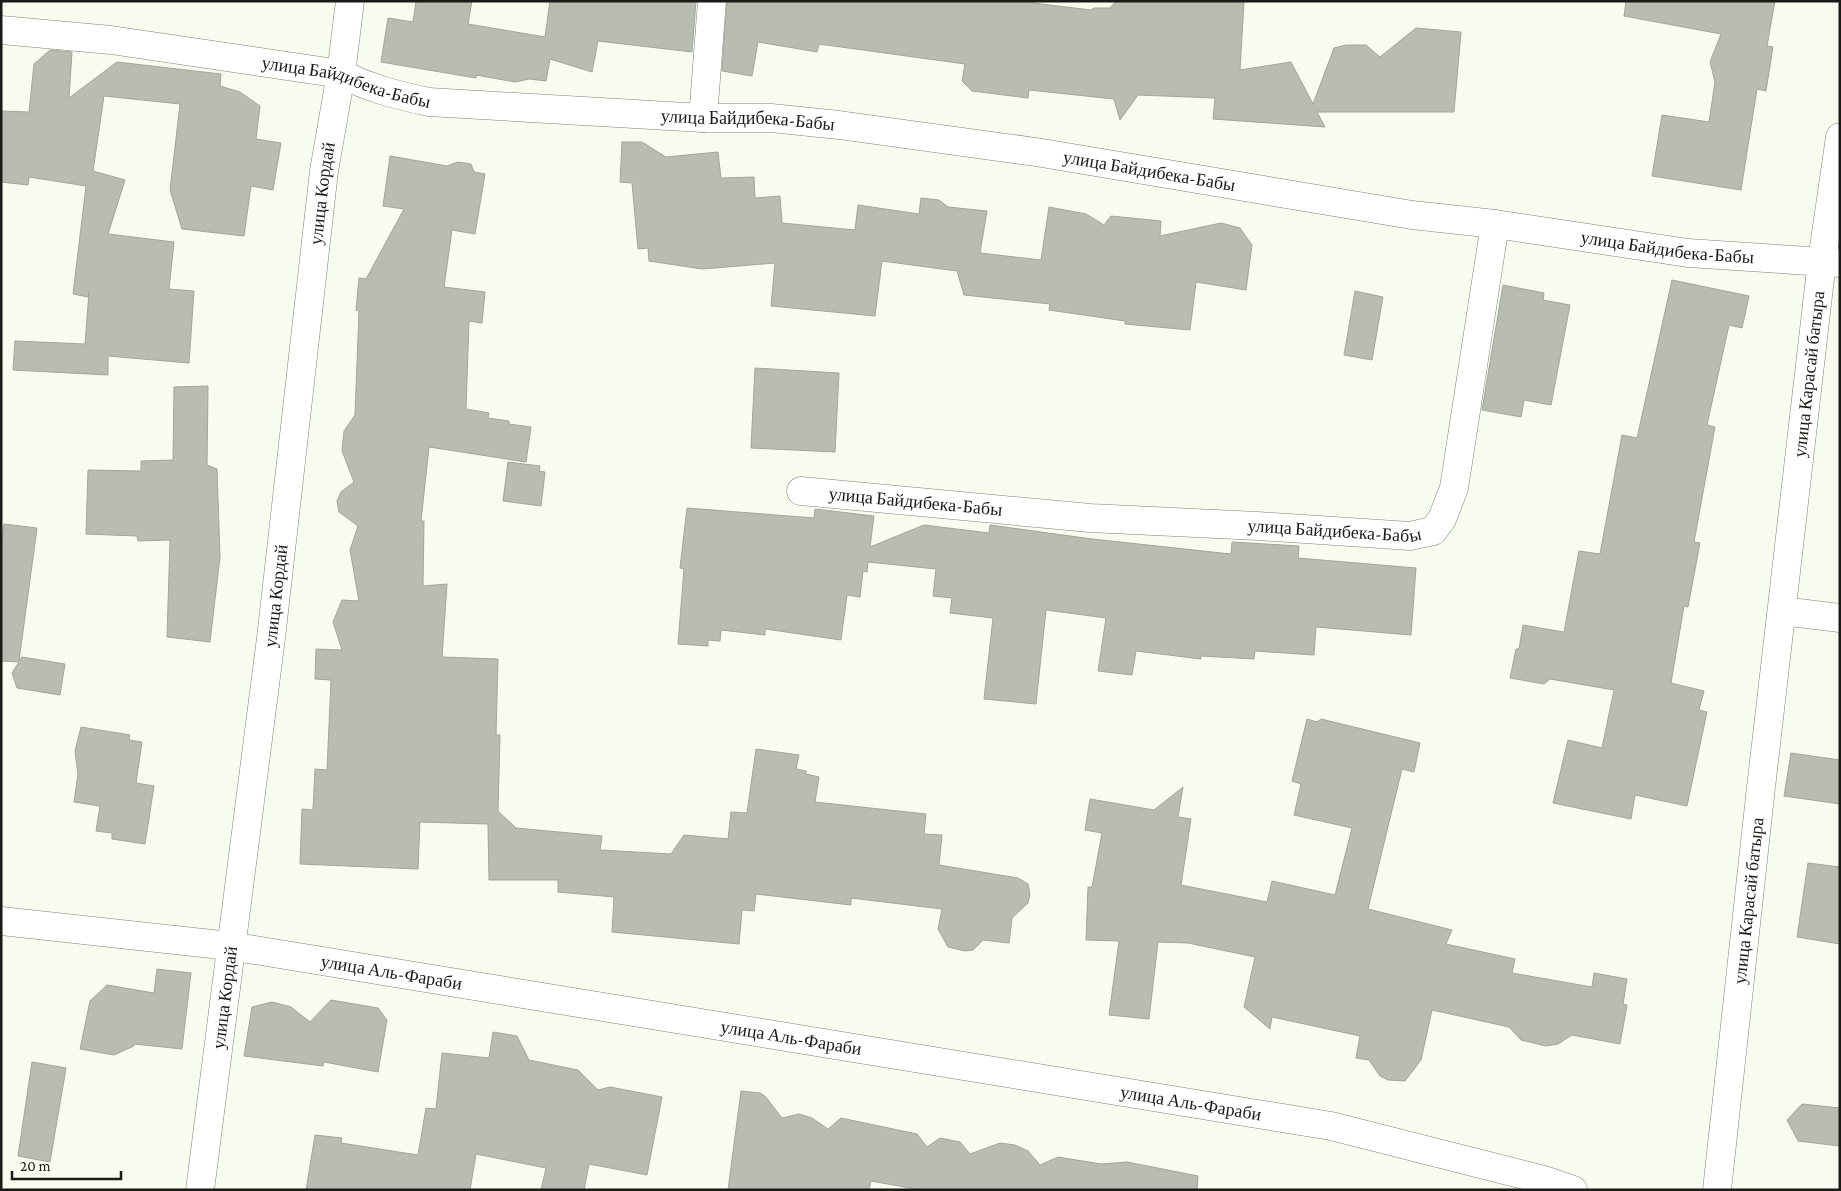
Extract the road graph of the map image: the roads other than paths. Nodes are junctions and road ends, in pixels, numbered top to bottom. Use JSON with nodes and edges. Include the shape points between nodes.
{"nodes":[{"id":1,"x":350,"y":1,"type":"edge"},
{"id":2,"x":712,"y":1,"type":"edge"},
{"id":3,"x":1,"y":30,"type":"edge"},
{"id":4,"x":341,"y":74,"type":"junction"},
{"id":5,"x":703,"y":118,"type":"junction"},
{"id":6,"x":1840,"y":137,"type":"edge"},
{"id":7,"x":1495,"y":224,"type":"junction"},
{"id":8,"x":1831,"y":262,"type":"edge"},
{"id":9,"x":801,"y":491,"type":"dead end"},
{"id":10,"x":1782,"y":611,"type":"junction"},
{"id":11,"x":1840,"y":618,"type":"edge"},
{"id":12,"x":1,"y":920,"type":"edge"},
{"id":13,"x":230,"y":946,"type":"junction"},
{"id":14,"x":200,"y":1190,"type":"edge"},
{"id":15,"x":1573,"y":1190,"type":"edge"},
{"id":16,"x":1717,"y":1190,"type":"edge"}],
"edges":[{"from":1,"to":4,"type":"street","name":"улица Кордай"},
{"from":2,"to":5,"type":"street"},
{"from":3,"to":4,"type":"street","name":"улица Байдибека-Бабы","via":[[111,40]]},
{"from":4,"to":5,"type":"street","name":"улица Байдибека-Бабы","via":[[390,94],[430,102]]},
{"from":4,"to":13,"type":"street","name":"улица Кордай","via":[[324,171],[271,638]]},
{"from":5,"to":7,"type":"street","name":"улица Байдибека-Бабы","via":[[771,118],[1027,150],[1412,215]]},
{"from":6,"to":8,"type":"street","name":"улица Карасай батыра"},
{"from":7,"to":8,"type":"street","name":"улица Байдибека-Бабы","via":[[1688,253]]},
{"from":7,"to":9,"type":"street","name":"улица Байдибека-Бабы","via":[[1454,488],[1442,519],[1433,531],[1410,536],[1090,518]]},
{"from":8,"to":10,"type":"street","name":"улица Карасай батыра"},
{"from":10,"to":11,"type":"street"},
{"from":10,"to":16,"type":"street","name":"улица Карасай батыра"},
{"from":12,"to":13,"type":"street","name":"улица Аль-Фараби"},
{"from":13,"to":14,"type":"street","name":"улица Кордай"},
{"from":13,"to":15,"type":"street","name":"улица Аль-Фараби","via":[[1331,1126]]}]}
